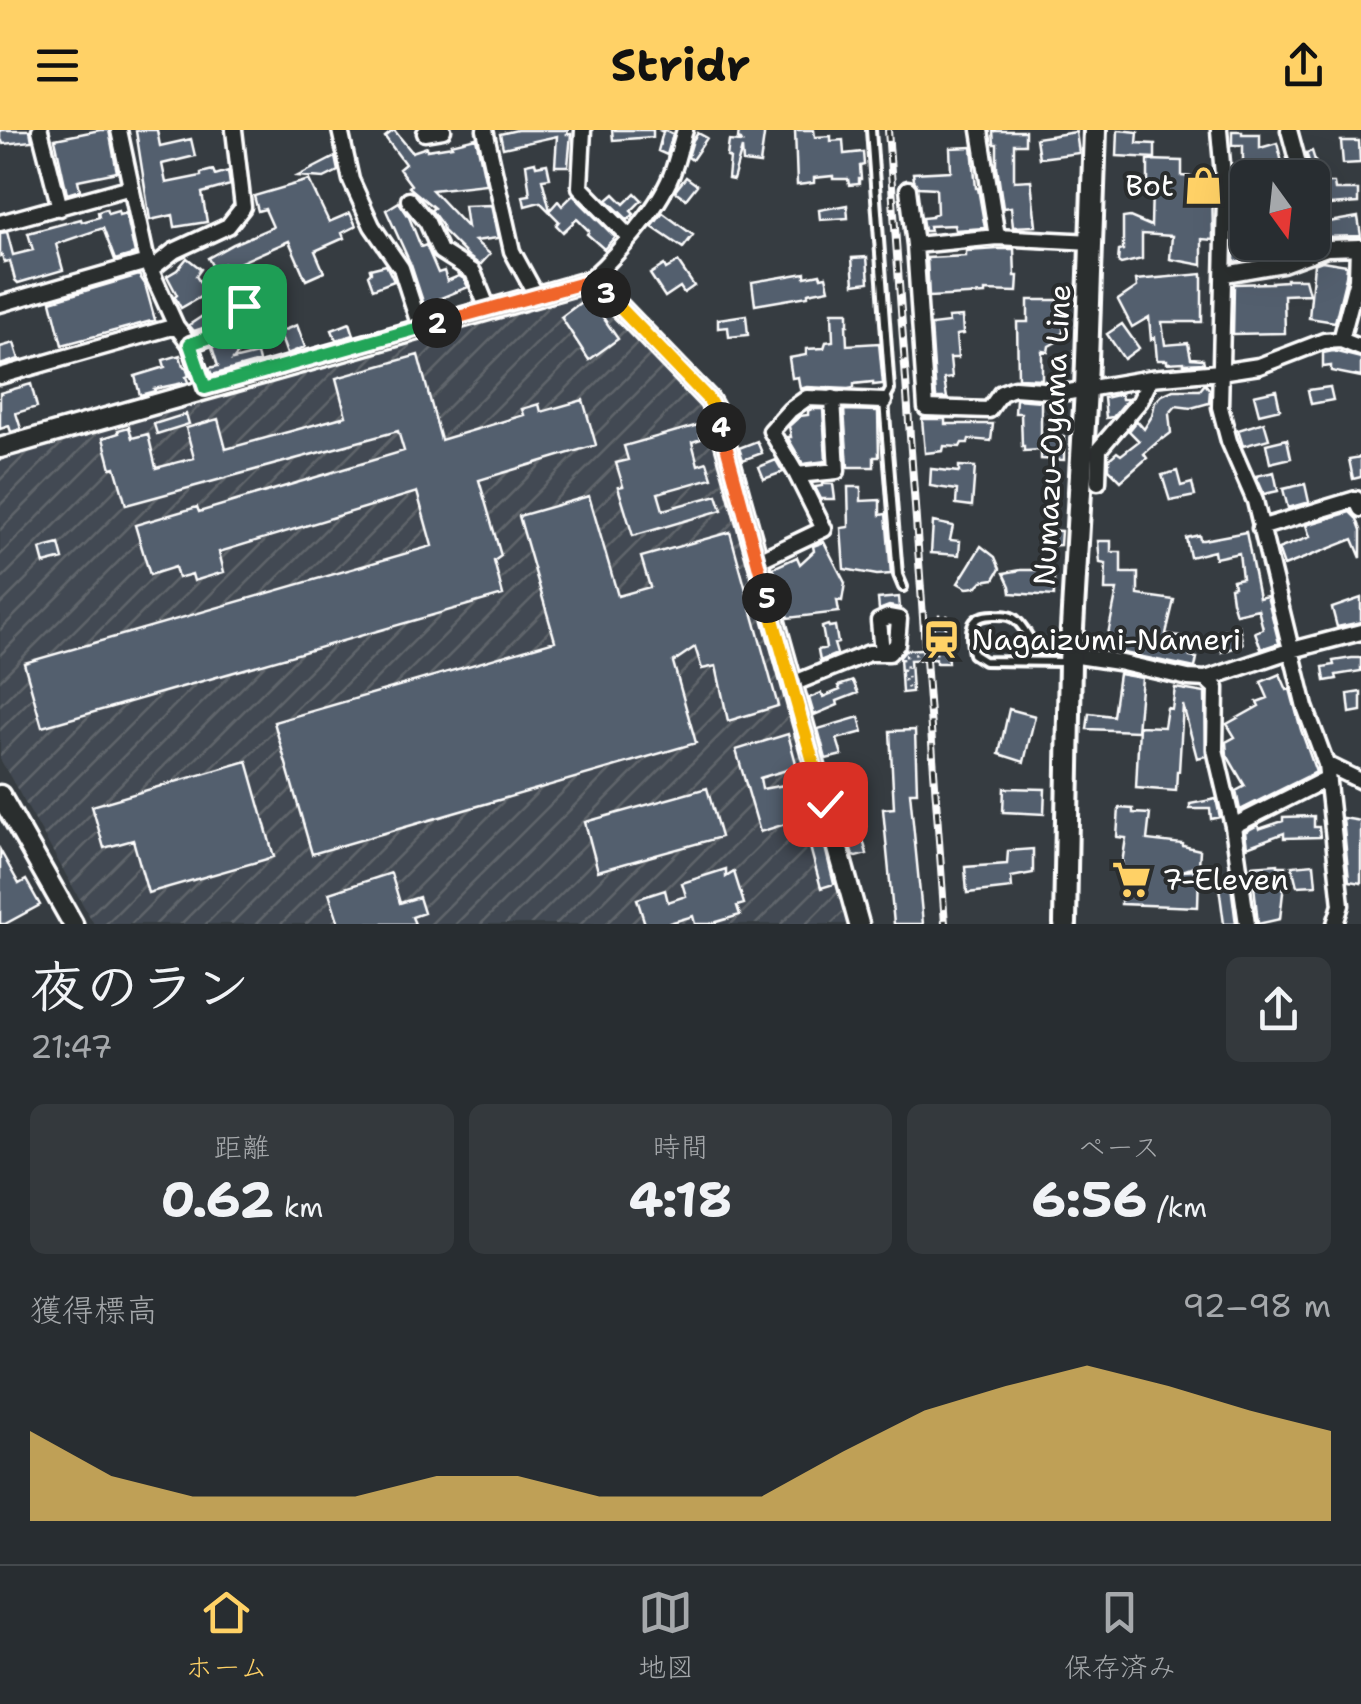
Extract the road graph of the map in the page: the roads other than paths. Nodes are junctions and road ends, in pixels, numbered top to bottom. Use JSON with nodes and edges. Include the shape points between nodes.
{"nodes":[{"id":1,"x":40,"y":130,"type":"edge"},
{"id":2,"x":119,"y":130,"type":"edge"},
{"id":3,"x":234,"y":130,"type":"edge"},
{"id":4,"x":340,"y":130,"type":"edge"},
{"id":5,"x":443,"y":130,"type":"edge"},
{"id":6,"x":485,"y":130,"type":"edge"},
{"id":7,"x":583,"y":130,"type":"edge"},
{"id":8,"x":685,"y":130,"type":"edge"},
{"id":9,"x":872,"y":130,"type":"edge"},
{"id":10,"x":980,"y":130,"type":"edge"},
{"id":11,"x":1096,"y":130,"type":"edge"},
{"id":12,"x":1220,"y":130,"type":"edge"},
{"id":13,"x":1289,"y":130,"type":"edge"},
{"id":14,"x":425,"y":133,"type":"dead end"},
{"id":15,"x":1297,"y":160,"type":"edge"},
{"id":16,"x":131,"y":187,"type":"junction"},
{"id":17,"x":908,"y":189,"type":"dead end"},
{"id":18,"x":409,"y":200,"type":"dead end"},
{"id":19,"x":60,"y":208,"type":"junction"},
{"id":20,"x":0,"y":223,"type":"edge"},
{"id":21,"x":629,"y":236,"type":"junction"},
{"id":22,"x":997,"y":236,"type":"junction"},
{"id":23,"x":1092,"y":242,"type":"junction"},
{"id":24,"x":915,"y":245,"type":"junction"},
{"id":25,"x":1360,"y":247,"type":"edge"},
{"id":26,"x":1330,"y":248,"type":"edge"},
{"id":27,"x":1290,"y":260,"type":"edge"},
{"id":28,"x":149,"y":266,"type":"junction"},
{"id":29,"x":1225,"y":274,"type":"junction"},
{"id":30,"x":220,"y":282,"type":"dead end"},
{"id":31,"x":587,"y":282,"type":"junction"},
{"id":32,"x":536,"y":295,"type":"junction"},
{"id":33,"x":0,"y":304,"type":"edge"},
{"id":34,"x":488,"y":308,"type":"junction"},
{"id":35,"x":176,"y":326,"type":"junction"},
{"id":36,"x":420,"y":328,"type":"junction"},
{"id":37,"x":1341,"y":340,"type":"junction"},
{"id":38,"x":190,"y":344,"type":"junction"},
{"id":39,"x":1361,"y":348,"type":"edge"},
{"id":40,"x":1220,"y":372,"type":"junction"},
{"id":41,"x":0,"y":376,"type":"edge"},
{"id":42,"x":1152,"y":378,"type":"junction"},
{"id":43,"x":205,"y":388,"type":"junction"},
{"id":44,"x":1086,"y":389,"type":"junction"},
{"id":45,"x":834,"y":398,"type":"junction"},
{"id":46,"x":884,"y":400,"type":"junction"},
{"id":47,"x":0,"y":448,"type":"edge"},
{"id":48,"x":797,"y":475,"type":"junction"},
{"id":49,"x":1098,"y":482,"type":"dead end"},
{"id":50,"x":1361,"y":510,"type":"edge"},
{"id":51,"x":1260,"y":528,"type":"junction"},
{"id":52,"x":757,"y":561,"type":"junction"},
{"id":53,"x":903,"y":587,"type":"dead end"},
{"id":54,"x":1361,"y":632,"type":"edge"},
{"id":55,"x":1292,"y":650,"type":"junction"},
{"id":56,"x":882,"y":653,"type":"dead end"},
{"id":57,"x":1070,"y":656,"type":"junction"},
{"id":58,"x":1206,"y":678,"type":"junction"},
{"id":59,"x":792,"y":684,"type":"junction"},
{"id":60,"x":1326,"y":772,"type":"junction"},
{"id":61,"x":1361,"y":781,"type":"edge"},
{"id":62,"x":0,"y":795,"type":"edge"},
{"id":63,"x":1233,"y":826,"type":"junction"},
{"id":64,"x":73,"y":924,"type":"edge"},
{"id":65,"x":858,"y":924,"type":"edge"},
{"id":66,"x":1064,"y":924,"type":"edge"},
{"id":67,"x":1247,"y":924,"type":"edge"},
{"id":68,"x":1335,"y":924,"type":"edge"}],
"edges":[{"from":1,"to":19,"type":"street"},
{"from":2,"to":16,"type":"street"},
{"from":3,"to":28,"type":"street","via":[[244,207],[228,226]]},
{"from":4,"to":36,"type":"street","via":[[350,180],[401,268]]},
{"from":5,"to":14,"type":"street"},
{"from":6,"to":32,"type":"street","via":[[512,250]]},
{"from":7,"to":21,"type":"street","via":[[580,187]]},
{"from":8,"to":21,"type":"street","via":[[670,178]]},
{"from":9,"to":46,"type":"lane","via":[[890,390]]},
{"from":10,"to":22,"type":"street"},
{"from":11,"to":23,"type":"main road","name":"Numazu-Oyama Line"},
{"from":12,"to":29,"type":"street"},
{"from":13,"to":15,"type":"street"},
{"from":16,"to":19,"type":"street"},
{"from":16,"to":28,"type":"street"},
{"from":17,"to":24,"type":"street"},
{"from":18,"to":34,"type":"street","via":[[440,250],[473,272]]},
{"from":19,"to":20,"type":"street"},
{"from":21,"to":31,"type":"street"},
{"from":22,"to":23,"type":"street"},
{"from":22,"to":24,"type":"street"},
{"from":23,"to":44,"type":"main road","name":"Numazu-Oyama Line"},
{"from":24,"to":44,"type":"street","via":[[926,408],[989,410],[1014,388]]},
{"from":25,"to":26,"type":"street"},
{"from":25,"to":37,"type":"street"},
{"from":27,"to":29,"type":"street"},
{"from":28,"to":33,"type":"street"},
{"from":28,"to":35,"type":"street"},
{"from":29,"to":40,"type":"street"},
{"from":30,"to":38,"type":"street","via":[[244,306],[215,335]]},
{"from":31,"to":32,"type":"street"},
{"from":31,"to":52,"type":"street","via":[[604,291],[709,400]]},
{"from":32,"to":34,"type":"street"},
{"from":34,"to":36,"type":"street"},
{"from":35,"to":38,"type":"street"},
{"from":35,"to":41,"type":"street"},
{"from":36,"to":43,"type":"street"},
{"from":37,"to":39,"type":"street"},
{"from":37,"to":40,"type":"street"},
{"from":38,"to":43,"type":"street"},
{"from":40,"to":42,"type":"street"},
{"from":40,"to":51,"type":"street","via":[[1220,407]]},
{"from":42,"to":44,"type":"street"},
{"from":42,"to":49,"type":"street","via":[[1099,450]]},
{"from":43,"to":47,"type":"street"},
{"from":44,"to":57,"type":"main road","name":"Numazu-Oyama Line"},
{"from":45,"to":46,"type":"street"},
{"from":45,"to":48,"type":"street","via":[[837,471]]},
{"from":45,"to":48,"type":"street","via":[[807,398],[771,431]]},
{"from":46,"to":53,"type":"lane"},
{"from":48,"to":52,"type":"street","via":[[824,529]]},
{"from":50,"to":51,"type":"street","via":[[1356,499]]},
{"from":51,"to":55,"type":"street"},
{"from":52,"to":59,"type":"street"},
{"from":54,"to":55,"type":"street"},
{"from":55,"to":58,"type":"street"},
{"from":55,"to":60,"type":"street"},
{"from":56,"to":59,"type":"street"},
{"from":57,"to":57,"type":"lane","via":[[1037,649],[1010,616],[984,614],[972,624],[974,654],[984,661]]},
{"from":57,"to":58,"type":"street"},
{"from":57,"to":66,"type":"main road","name":"Numazu-Oyama Line"},
{"from":58,"to":63,"type":"street","via":[[1216,688],[1215,750]]},
{"from":59,"to":65,"type":"street"},
{"from":60,"to":61,"type":"street"},
{"from":60,"to":63,"type":"street"},
{"from":60,"to":68,"type":"street","via":[[1341,906]]},
{"from":62,"to":64,"type":"street"},
{"from":63,"to":67,"type":"street"}]}
